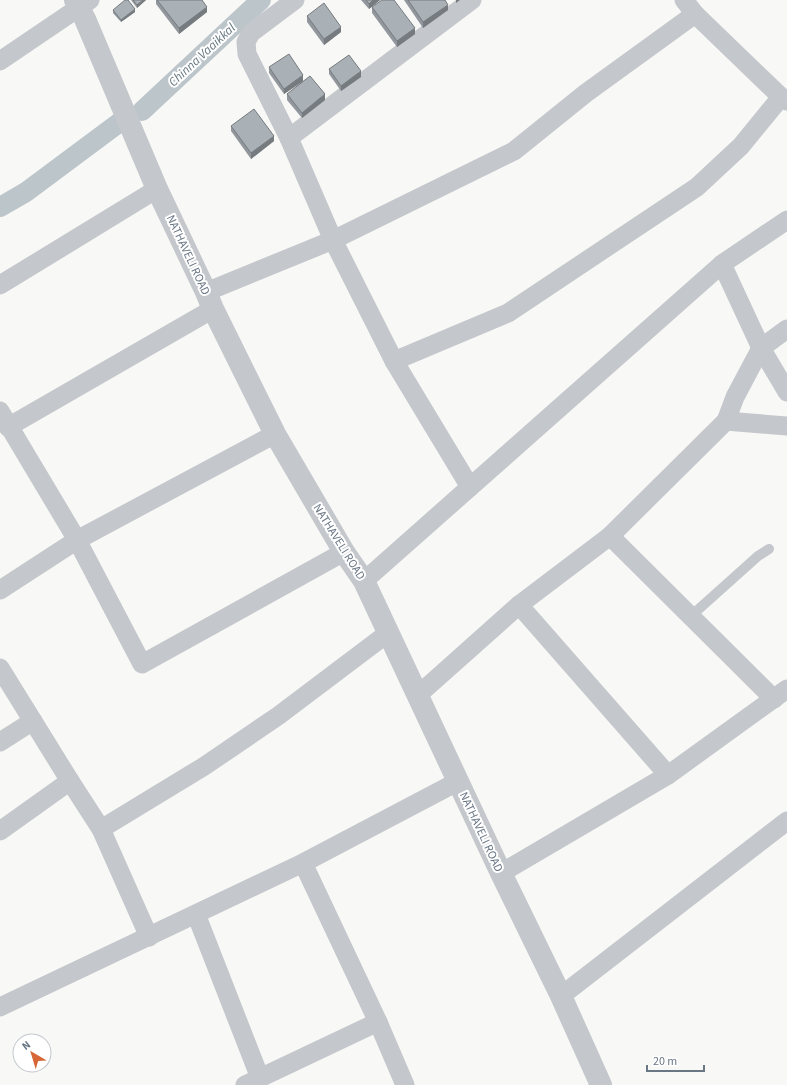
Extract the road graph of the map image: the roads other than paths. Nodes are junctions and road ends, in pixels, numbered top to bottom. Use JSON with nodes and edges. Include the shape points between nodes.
{"nodes":[{"id":1,"x":295,"y":0,"type":"edge"},
{"id":2,"x":472,"y":0,"type":"edge"},
{"id":3,"x":81,"y":3,"type":"edge"},
{"id":4,"x":690,"y":7,"type":"edge"},
{"id":5,"x":0,"y":61,"type":"edge"},
{"id":6,"x":784,"y":99,"type":"edge"},
{"id":7,"x":289,"y":138,"type":"junction"},
{"id":8,"x":157,"y":189,"type":"junction"},
{"id":9,"x":787,"y":220,"type":"edge"},
{"id":10,"x":333,"y":240,"type":"junction"},
{"id":11,"x":722,"y":264,"type":"junction"},
{"id":12,"x":0,"y":285,"type":"edge"},
{"id":13,"x":210,"y":300,"type":"junction"},
{"id":14,"x":787,"y":329,"type":"edge"},
{"id":15,"x":761,"y":348,"type":"junction"},
{"id":16,"x":394,"y":362,"type":"junction"},
{"id":17,"x":787,"y":392,"type":"edge"},
{"id":18,"x":4,"y":419,"type":"edge"},
{"id":19,"x":726,"y":421,"type":"junction"},
{"id":20,"x":787,"y":426,"type":"edge"},
{"id":21,"x":275,"y":434,"type":"junction"},
{"id":22,"x":470,"y":487,"type":"junction"},
{"id":23,"x":610,"y":536,"type":"junction"},
{"id":24,"x":77,"y":540,"type":"junction"},
{"id":25,"x":769,"y":549,"type":"dead end"},
{"id":26,"x":344,"y":552,"type":"junction"},
{"id":27,"x":364,"y":581,"type":"junction"},
{"id":28,"x":0,"y":590,"type":"edge"},
{"id":29,"x":519,"y":605,"type":"junction"},
{"id":30,"x":692,"y":616,"type":"junction"},
{"id":31,"x":388,"y":632,"type":"junction"},
{"id":32,"x":0,"y":668,"type":"edge"},
{"id":33,"x":781,"y":694,"type":"edge"},
{"id":34,"x":418,"y":695,"type":"junction"},
{"id":35,"x":33,"y":721,"type":"junction"},
{"id":36,"x":0,"y":742,"type":"edge"},
{"id":37,"x":668,"y":775,"type":"junction"},
{"id":38,"x":70,"y":781,"type":"junction"},
{"id":39,"x":458,"y":782,"type":"junction"},
{"id":40,"x":787,"y":821,"type":"edge"},
{"id":41,"x":101,"y":829,"type":"junction"},
{"id":42,"x":0,"y":831,"type":"edge"},
{"id":43,"x":303,"y":862,"type":"junction"},
{"id":44,"x":500,"y":873,"type":"junction"},
{"id":45,"x":196,"y":914,"type":"junction"},
{"id":46,"x":149,"y":937,"type":"junction"},
{"id":47,"x":561,"y":996,"type":"junction"},
{"id":48,"x":0,"y":1007,"type":"edge"},
{"id":49,"x":378,"y":1022,"type":"junction"},
{"id":50,"x":253,"y":1081,"type":"edge"},
{"id":51,"x":597,"y":1084,"type":"edge"},
{"id":52,"x":405,"y":1085,"type":"edge"}],
"edges":[{"from":1,"to":7,"type":"street","via":[[250,33],[246,42],[246,54]]},
{"from":2,"to":7,"type":"street"},
{"from":3,"to":5,"type":"street"},
{"from":3,"to":8,"type":"street","name":"NATHAVELI ROAD","via":[[85,19]]},
{"from":4,"to":6,"type":"street"},
{"from":4,"to":10,"type":"street","via":[[514,151]]},
{"from":6,"to":16,"type":"street","via":[[741,146],[697,187],[508,313]]},
{"from":7,"to":10,"type":"street"},
{"from":8,"to":12,"type":"street"},
{"from":8,"to":13,"type":"street","name":"NATHAVELI ROAD"},
{"from":9,"to":11,"type":"street"},
{"from":10,"to":13,"type":"street"},
{"from":10,"to":16,"type":"street"},
{"from":11,"to":15,"type":"street"},
{"from":11,"to":22,"type":"street"},
{"from":13,"to":18,"type":"street"},
{"from":13,"to":21,"type":"street","name":"NATHAVELI ROAD"},
{"from":14,"to":15,"type":"street"},
{"from":15,"to":17,"type":"street"},
{"from":15,"to":19,"type":"street","via":[[735,397]]},
{"from":16,"to":22,"type":"street"},
{"from":18,"to":24,"type":"street"},
{"from":19,"to":20,"type":"street"},
{"from":19,"to":23,"type":"street"},
{"from":21,"to":24,"type":"street"},
{"from":21,"to":26,"type":"street","name":"NATHAVELI ROAD"},
{"from":22,"to":27,"type":"street"},
{"from":23,"to":29,"type":"street"},
{"from":23,"to":30,"type":"street"},
{"from":24,"to":26,"type":"street","via":[[142,664]]},
{"from":24,"to":28,"type":"street"},
{"from":25,"to":30,"type":"lane"},
{"from":26,"to":27,"type":"street","name":"NATHAVELI ROAD"},
{"from":27,"to":31,"type":"street","name":"NATHAVELI ROAD"},
{"from":29,"to":34,"type":"street"},
{"from":29,"to":37,"type":"street"},
{"from":30,"to":33,"type":"street"},
{"from":31,"to":34,"type":"street","name":"NATHAVELI ROAD"},
{"from":31,"to":41,"type":"street","via":[[278,716],[203,767]]},
{"from":32,"to":35,"type":"street"},
{"from":33,"to":37,"type":"street"},
{"from":34,"to":39,"type":"street","name":"NATHAVELI ROAD"},
{"from":35,"to":36,"type":"street"},
{"from":35,"to":38,"type":"street"},
{"from":37,"to":44,"type":"street"},
{"from":38,"to":41,"type":"street"},
{"from":38,"to":42,"type":"street"},
{"from":39,"to":43,"type":"street"},
{"from":39,"to":44,"type":"street","name":"NATHAVELI ROAD"},
{"from":40,"to":47,"type":"street"},
{"from":41,"to":46,"type":"street"},
{"from":43,"to":45,"type":"street"},
{"from":43,"to":49,"type":"street"},
{"from":44,"to":47,"type":"street","name":"NATHAVELI ROAD"},
{"from":45,"to":46,"type":"street"},
{"from":45,"to":50,"type":"street"},
{"from":46,"to":48,"type":"street"},
{"from":47,"to":51,"type":"street","name":"NATHAVELI ROAD"},
{"from":49,"to":50,"type":"street"},
{"from":49,"to":52,"type":"street"}]}
